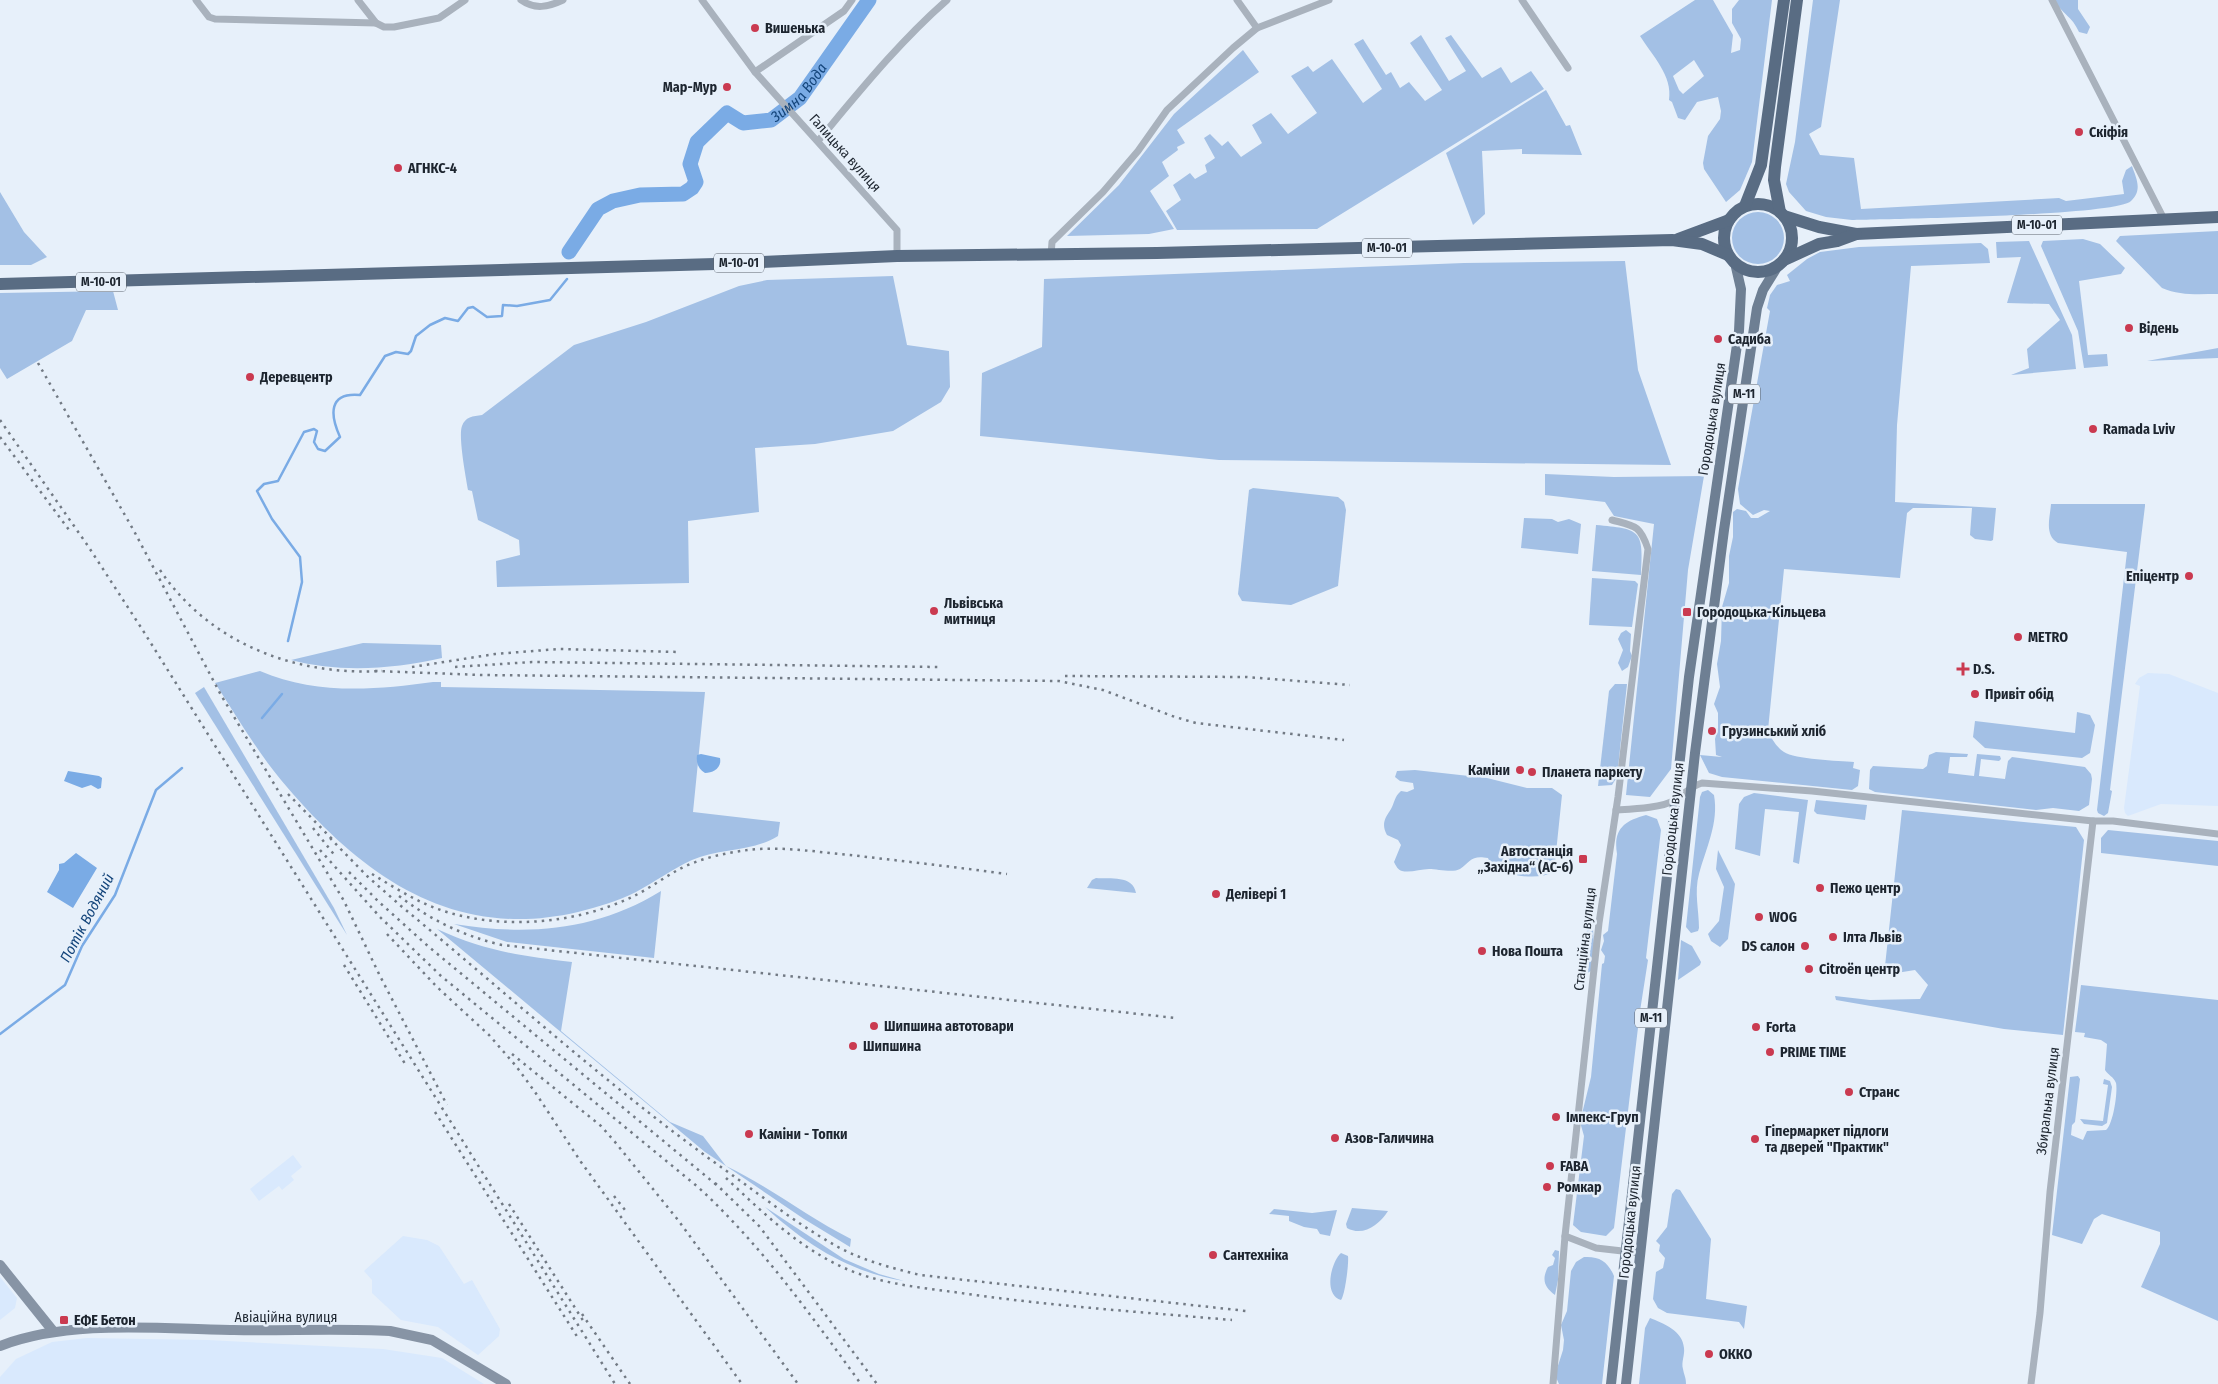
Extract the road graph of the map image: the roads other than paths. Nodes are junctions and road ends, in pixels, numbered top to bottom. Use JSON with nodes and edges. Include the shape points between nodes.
{"nodes":[{"id":1,"x":196,"y":0,"type":"edge"},
{"id":2,"x":358,"y":0,"type":"edge"},
{"id":3,"x":465,"y":0,"type":"edge"},
{"id":4,"x":521,"y":0,"type":"edge"},
{"id":5,"x":563,"y":0,"type":"edge"},
{"id":6,"x":702,"y":0,"type":"edge"},
{"id":7,"x":852,"y":0,"type":"edge"},
{"id":8,"x":947,"y":0,"type":"edge"},
{"id":9,"x":1237,"y":0,"type":"edge"},
{"id":10,"x":1329,"y":0,"type":"edge"},
{"id":11,"x":1522,"y":0,"type":"edge"},
{"id":12,"x":1784,"y":0,"type":"edge"},
{"id":13,"x":1797,"y":0,"type":"edge"},
{"id":14,"x":2052,"y":0,"type":"edge"},
{"id":15,"x":376,"y":23,"type":"junction"},
{"id":16,"x":1257,"y":28,"type":"junction"},
{"id":17,"x":1568,"y":68,"type":"dead end"},
{"id":18,"x":755,"y":72,"type":"junction"},
{"id":19,"x":818,"y":142,"type":"junction"},
{"id":20,"x":1745,"y":206,"type":"junction"},
{"id":21,"x":1782,"y":214,"type":"junction"},
{"id":22,"x":2218,"y":217,"type":"edge"},
{"id":23,"x":2164,"y":219,"type":"junction"},
{"id":24,"x":1729,"y":220,"type":"junction"},
{"id":25,"x":1856,"y":234,"type":"junction"},
{"id":26,"x":1677,"y":240,"type":"junction"},
{"id":27,"x":1050,"y":255,"type":"junction"},
{"id":28,"x":897,"y":256,"type":"junction"},
{"id":29,"x":1732,"y":259,"type":"junction"},
{"id":30,"x":1781,"y":262,"type":"junction"},
{"id":31,"x":0,"y":284,"type":"edge"},
{"id":32,"x":1612,"y":520,"type":"dead end"},
{"id":33,"x":1691,"y":786,"type":"junction"},
{"id":34,"x":1674,"y":800,"type":"junction"},
{"id":35,"x":1616,"y":810,"type":"junction"},
{"id":36,"x":2093,"y":822,"type":"junction"},
{"id":37,"x":2218,"y":834,"type":"edge"},
{"id":38,"x":1565,"y":1236,"type":"junction"},
{"id":39,"x":1624,"y":1252,"type":"junction"},
{"id":40,"x":1640,"y":1253,"type":"junction"},
{"id":41,"x":0,"y":1265,"type":"edge"},
{"id":42,"x":53,"y":1331,"type":"junction"},
{"id":43,"x":0,"y":1346,"type":"edge"},
{"id":44,"x":506,"y":1384,"type":"edge"},
{"id":45,"x":1553,"y":1384,"type":"edge"},
{"id":46,"x":1611,"y":1384,"type":"edge"},
{"id":47,"x":1626,"y":1384,"type":"edge"},
{"id":48,"x":2032,"y":1384,"type":"edge"}],
"edges":[{"from":1,"to":15,"type":"street","via":[[215,20]]},
{"from":2,"to":15,"type":"street"},
{"from":3,"to":15,"type":"street","via":[[439,18],[394,27]]},
{"from":4,"to":5,"type":"street","via":[[538,7]]},
{"from":6,"to":18,"type":"street","name":"Галицька вулиця"},
{"from":7,"to":18,"type":"street","via":[[844,11]]},
{"from":8,"to":19,"type":"street","via":[[860,90]]},
{"from":9,"to":16,"type":"street"},
{"from":10,"to":16,"type":"street"},
{"from":11,"to":17,"type":"street"},
{"from":12,"to":20,"type":"highway","via":[[1761,165]]},
{"from":13,"to":21,"type":"highway","number":"М-11","via":[[1774,180]]},
{"from":14,"to":23,"type":"street"},
{"from":16,"to":27,"type":"street","via":[[1167,110],[1120,172],[1052,242]]},
{"from":18,"to":19,"type":"street","name":"Галицька вулиця"},
{"from":19,"to":28,"type":"street","name":"Галицька вулиця","via":[[897,230]]},
{"from":20,"to":21,"type":"highway","number":"М-10-01","via":[[1766,205]]},
{"from":20,"to":24,"type":"highway","number":"М-10-01"},
{"from":21,"to":25,"type":"highway","number":"М-10-01","via":[[1818,227]]},
{"from":21,"to":30,"type":"highway","number":"М-11","via":[[1792,236],[1791,246]]},
{"from":22,"to":23,"type":"highway","number":"М-10-01"},
{"from":23,"to":25,"type":"highway","number":"М-10-01"},
{"from":24,"to":26,"type":"highway","number":"М-10-01"},
{"from":24,"to":29,"type":"highway","number":"М-11","via":[[1724,240]]},
{"from":25,"to":30,"type":"highway","number":"М-10-01","via":[[1819,244]]},
{"from":26,"to":27,"type":"highway","number":"М-10-01"},
{"from":26,"to":29,"type":"highway","number":"М-10-01","via":[[1708,246]]},
{"from":27,"to":28,"type":"highway","number":"М-10-01"},
{"from":28,"to":31,"type":"highway","number":"М-10-01"},
{"from":29,"to":30,"type":"highway","number":"М-10-01","via":[[1744,269],[1754,272],[1770,270]]},
{"from":29,"to":34,"type":"main road","name":"Городоцька вулиця","number":"М-11","via":[[1741,289],[1739,330],[1704,563]]},
{"from":30,"to":33,"type":"main road","name":"Городоцька вулиця","number":"М-11","via":[[1763,290],[1757,308]]},
{"from":32,"to":35,"type":"street","name":"Станційна вулиця","via":[[1642,532],[1648,549]]},
{"from":33,"to":34,"type":"street"},
{"from":33,"to":36,"type":"street","via":[[1702,783],[1755,786]]},
{"from":33,"to":40,"type":"main road","name":"Городоцька вулиця","number":"М-11"},
{"from":34,"to":35,"type":"street"},
{"from":34,"to":39,"type":"main road","name":"Городоцька вулиця","number":"М-11"},
{"from":35,"to":38,"type":"street","name":"Станційна вулиця","via":[[1599,922]]},
{"from":36,"to":37,"type":"street","via":[[2113,821]]},
{"from":36,"to":48,"type":"street","name":"Збиральна вулиця","via":[[2050,1192]]},
{"from":38,"to":39,"type":"street","via":[[1596,1248]]},
{"from":38,"to":45,"type":"street","name":"Станційна вулиця"},
{"from":39,"to":40,"type":"street"},
{"from":39,"to":46,"type":"main road","name":"Городоцька вулиця","number":"М-11"},
{"from":40,"to":47,"type":"main road","name":"Городоцька вулиця","number":"М-11"},
{"from":41,"to":42,"type":"street"},
{"from":42,"to":43,"type":"street","name":"Авіаційна вулиця","via":[[22,1337]]},
{"from":42,"to":44,"type":"street","name":"Авіаційна вулиця","via":[[390,1331],[432,1340]]}]}
